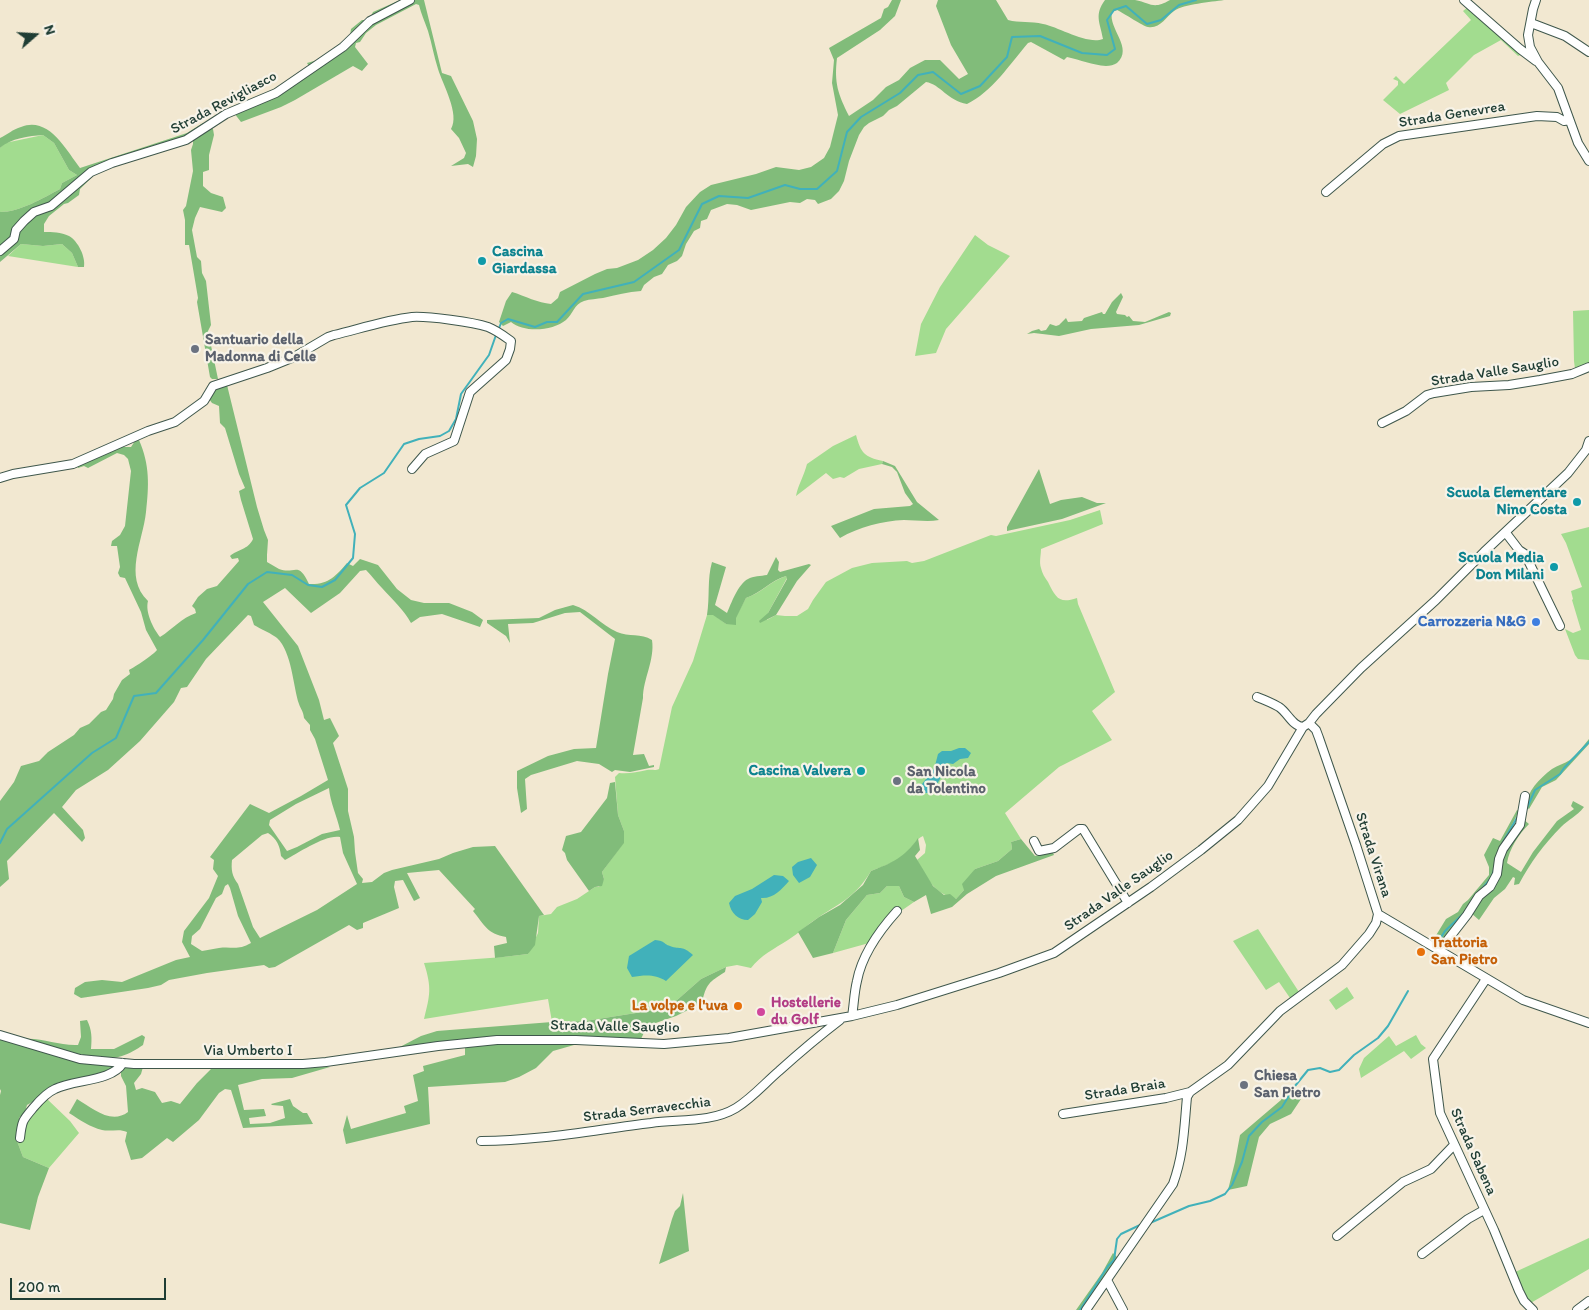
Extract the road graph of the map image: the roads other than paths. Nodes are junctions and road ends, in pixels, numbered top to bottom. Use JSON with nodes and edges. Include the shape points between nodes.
{"nodes":[{"id":1,"x":410,"y":0,"type":"edge"},
{"id":2,"x":1464,"y":0,"type":"edge"},
{"id":3,"x":1536,"y":0,"type":"edge"},
{"id":4,"x":1530,"y":23,"type":"junction"},
{"id":5,"x":1589,"y":52,"type":"edge"},
{"id":6,"x":1538,"y":62,"type":"junction"},
{"id":7,"x":1569,"y":120,"type":"junction"},
{"id":8,"x":1589,"y":161,"type":"edge"},
{"id":9,"x":1326,"y":192,"type":"dead end"},
{"id":10,"x":0,"y":251,"type":"edge"},
{"id":11,"x":1589,"y":367,"type":"edge"},
{"id":12,"x":1382,"y":423,"type":"dead end"},
{"id":13,"x":1589,"y":441,"type":"edge"},
{"id":14,"x":1588,"y":449,"type":"edge"},
{"id":15,"x":412,"y":469,"type":"dead end"},
{"id":16,"x":0,"y":478,"type":"edge"},
{"id":17,"x":1506,"y":533,"type":"junction"},
{"id":18,"x":1560,"y":626,"type":"dead end"},
{"id":19,"x":1257,"y":697,"type":"dead end"},
{"id":20,"x":1306,"y":725,"type":"junction"},
{"id":21,"x":1525,"y":796,"type":"dead end"},
{"id":22,"x":1034,"y":841,"type":"dead end"},
{"id":23,"x":1128,"y":903,"type":"junction"},
{"id":24,"x":897,"y":911,"type":"dead end"},
{"id":25,"x":1378,"y":914,"type":"junction"},
{"id":26,"x":1439,"y":951,"type":"junction"},
{"id":27,"x":1486,"y":979,"type":"junction"},
{"id":28,"x":852,"y":1016,"type":"junction"},
{"id":29,"x":842,"y":1018,"type":"junction"},
{"id":30,"x":1589,"y":1023,"type":"edge"},
{"id":31,"x":0,"y":1035,"type":"edge"},
{"id":32,"x":497,"y":1040,"type":"joint"},
{"id":33,"x":123,"y":1063,"type":"junction"},
{"id":34,"x":1190,"y":1092,"type":"junction"},
{"id":35,"x":1063,"y":1114,"type":"dead end"},
{"id":36,"x":20,"y":1138,"type":"dead end"},
{"id":37,"x":481,"y":1141,"type":"dead end"},
{"id":38,"x":1454,"y":1145,"type":"junction"},
{"id":39,"x":1484,"y":1210,"type":"junction"},
{"id":40,"x":1337,"y":1236,"type":"dead end"},
{"id":41,"x":1422,"y":1254,"type":"dead end"},
{"id":42,"x":1107,"y":1280,"type":"junction"},
{"id":43,"x":1589,"y":1301,"type":"edge"},
{"id":44,"x":1086,"y":1310,"type":"edge"},
{"id":45,"x":1124,"y":1310,"type":"edge"},
{"id":46,"x":1533,"y":1310,"type":"edge"},
{"id":47,"x":1577,"y":1310,"type":"edge"}],
"edges":[{"from":1,"to":10,"type":"street","name":"Strada Revigliasco","via":[[370,22],[343,47],[276,93],[226,114],[186,140],[91,172],[51,206],[34,212],[16,230],[14,239]]},
{"from":2,"to":6,"type":"street"},
{"from":3,"to":4,"type":"street"},
{"from":4,"to":5,"type":"street","via":[[1565,36]]},
{"from":4,"to":6,"type":"street","via":[[1529,42]]},
{"from":6,"to":7,"type":"street","via":[[1558,88]]},
{"from":7,"to":8,"type":"street"},
{"from":7,"to":9,"type":"street","name":"Strada Genevrea","via":[[1537,116],[1399,136],[1383,144]]},
{"from":11,"to":12,"type":"street","name":"Strada Valle Sauglio","via":[[1533,382],[1434,393]]},
{"from":13,"to":14,"type":"street","name":"Strada Valle Sauglio"},
{"from":14,"to":17,"type":"street","name":"Strada Valle Sauglio"},
{"from":15,"to":16,"type":"street","via":[[425,454],[454,442],[470,392],[506,360],[511,341],[489,327],[455,320],[413,317],[328,337],[294,357],[213,386],[204,401],[175,422],[73,464]]},
{"from":17,"to":18,"type":"street","via":[[1525,554]]},
{"from":17,"to":20,"type":"street","name":"Strada Valle Sauglio","via":[[1361,668]]},
{"from":19,"to":20,"type":"street","name":"Strada Virana","via":[[1284,711],[1294,724]]},
{"from":20,"to":23,"type":"street","name":"Strada Valle Sauglio","via":[[1268,786],[1238,820]]},
{"from":20,"to":25,"type":"street","name":"Strada Virana","via":[[1316,730],[1320,738]]},
{"from":21,"to":26,"type":"street","via":[[1520,825],[1503,849],[1497,874]]},
{"from":22,"to":23,"type":"street","via":[[1039,851],[1054,848],[1083,829]]},
{"from":23,"to":28,"type":"street","name":"Strada Valle Sauglio","via":[[1054,954],[897,1005]]},
{"from":24,"to":28,"type":"street","via":[[866,953],[857,980]]},
{"from":25,"to":26,"type":"street","name":"Strada Virana"},
{"from":25,"to":34,"type":"street","via":[[1369,934],[1342,965],[1280,1011],[1228,1065]]},
{"from":26,"to":27,"type":"street","name":"Strada Virana"},
{"from":27,"to":30,"type":"street","name":"Strada Virana","via":[[1523,1000]]},
{"from":27,"to":38,"type":"street","name":"Strada Sabena","via":[[1433,1058],[1440,1113]]},
{"from":28,"to":29,"type":"street","name":"Strada Valle Sauglio"},
{"from":29,"to":32,"type":"street","name":"Strada Valle Sauglio","via":[[729,1038],[664,1044]]},
{"from":29,"to":37,"type":"street","name":"Strada Serravecchia","via":[[748,1099],[717,1116],[531,1139]]},
{"from":31,"to":33,"type":"street","name":"Via Umberto I","via":[[80,1059]]},
{"from":32,"to":33,"type":"street","name":"Via Umberto I","via":[[303,1064]]},
{"from":33,"to":36,"type":"street","via":[[109,1075],[53,1089],[22,1122]]},
{"from":34,"to":35,"type":"street","name":"Strada Braia"},
{"from":34,"to":42,"type":"street","via":[[1184,1144],[1173,1184]]},
{"from":38,"to":39,"type":"street","name":"Strada Sabena"},
{"from":38,"to":40,"type":"street","via":[[1431,1169],[1403,1182]]},
{"from":39,"to":41,"type":"street"},
{"from":39,"to":46,"type":"street","name":"Strada Sabena","via":[[1519,1291]]},
{"from":42,"to":44,"type":"street"},
{"from":42,"to":45,"type":"street"},
{"from":43,"to":47,"type":"street"}]}
